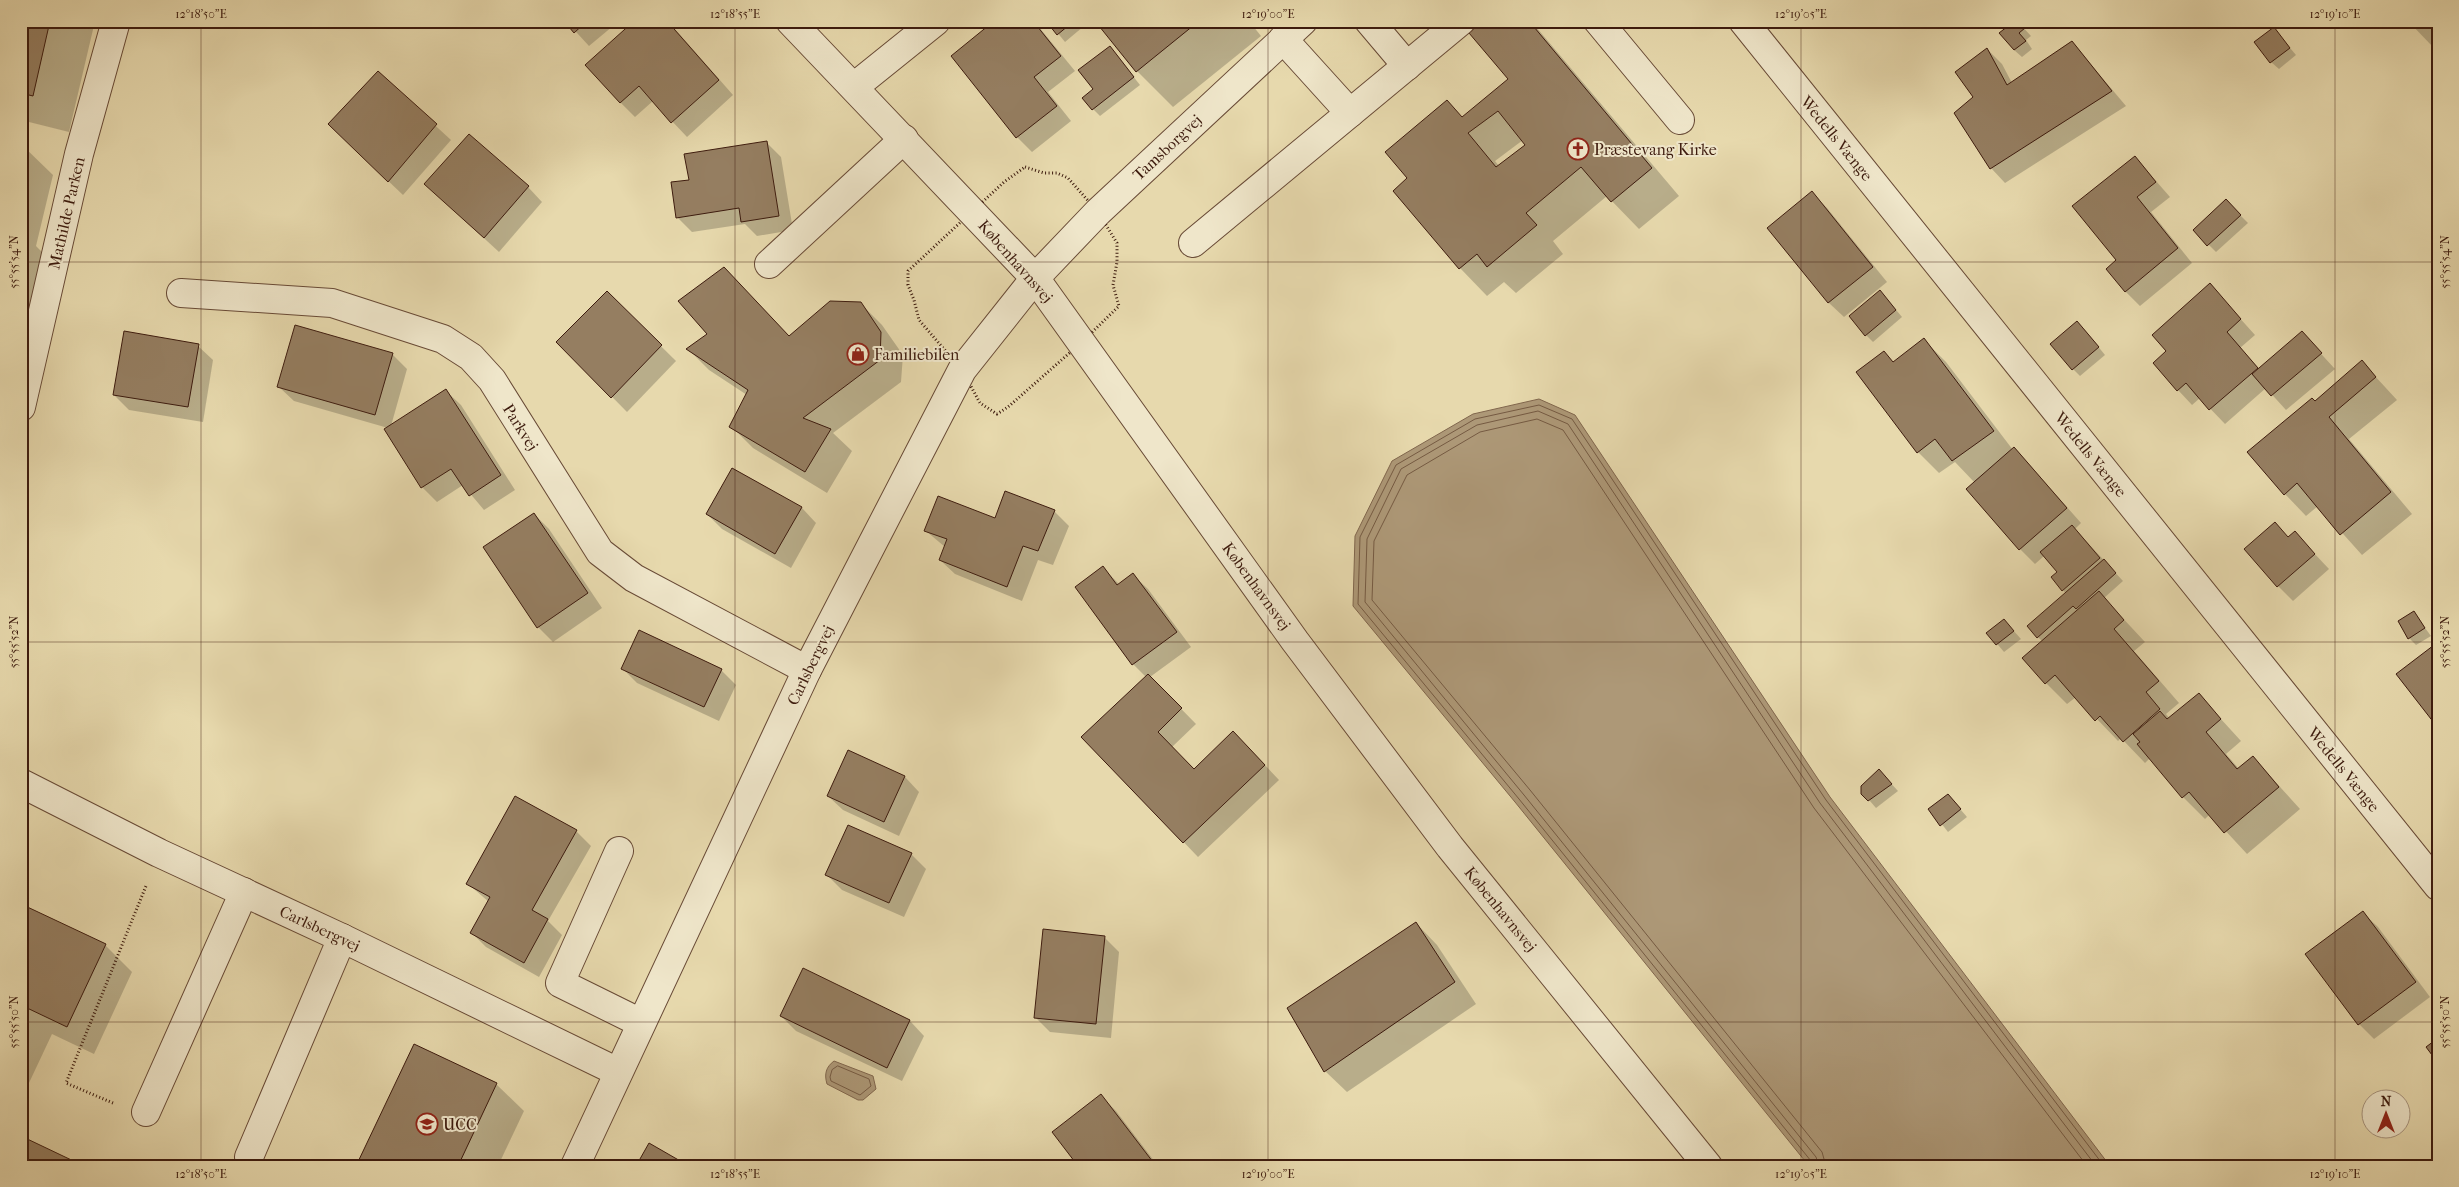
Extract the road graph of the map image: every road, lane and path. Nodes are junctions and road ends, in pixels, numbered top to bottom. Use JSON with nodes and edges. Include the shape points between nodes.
{"nodes":[{"id":1,"x":116,"y":21,"type":"edge"},
{"id":2,"x":790,"y":21,"type":"edge"},
{"id":3,"x":936,"y":21,"type":"edge"},
{"id":4,"x":1303,"y":21,"type":"edge"},
{"id":5,"x":1369,"y":21,"type":"edge"},
{"id":6,"x":1461,"y":21,"type":"edge"},
{"id":7,"x":1598,"y":21,"type":"edge"},
{"id":8,"x":1743,"y":21,"type":"edge"},
{"id":9,"x":1283,"y":39,"type":"junction"},
{"id":10,"x":1407,"y":66,"type":"junction"},
{"id":11,"x":854,"y":87,"type":"junction"},
{"id":12,"x":1350,"y":113,"type":"junction"},
{"id":13,"x":1680,"y":120,"type":"dead end"},
{"id":14,"x":904,"y":139,"type":"junction"},
{"id":15,"x":1193,"y":243,"type":"dead end"},
{"id":16,"x":769,"y":264,"type":"dead end"},
{"id":17,"x":1035,"y":278,"type":"junction"},
{"id":18,"x":181,"y":292,"type":"dead end"},
{"id":19,"x":21,"y":407,"type":"edge"},
{"id":20,"x":807,"y":670,"type":"junction"},
{"id":21,"x":21,"y":783,"type":"edge"},
{"id":22,"x":619,"y":851,"type":"dead end"},
{"id":23,"x":159,"y":853,"type":"junction"},
{"id":24,"x":2438,"y":886,"type":"edge"},
{"id":25,"x":244,"y":892,"type":"junction"},
{"id":26,"x":342,"y":938,"type":"junction"},
{"id":27,"x":641,"y":1023,"type":"junction"},
{"id":28,"x":618,"y":1072,"type":"junction"},
{"id":29,"x":146,"y":1112,"type":"joint"},
{"id":30,"x":249,"y":1157,"type":"dead end"},
{"id":31,"x":575,"y":1166,"type":"edge"},
{"id":32,"x":1708,"y":1166,"type":"edge"}],
"edges":[{"from":1,"to":19,"type":"street","name":"Mathilde Parken","via":[[79,154]]},
{"from":2,"to":11,"type":"street","name":"Københavnsvej"},
{"from":3,"to":11,"type":"street"},
{"from":4,"to":9,"type":"street","name":"Tamsborgvej"},
{"from":5,"to":10,"type":"street"},
{"from":6,"to":10,"type":"street"},
{"from":7,"to":13,"type":"street"},
{"from":8,"to":24,"type":"street","name":"Wedells Vænge"},
{"from":9,"to":12,"type":"street"},
{"from":9,"to":17,"type":"street","name":"Tamsborgvej","via":[[1098,212]]},
{"from":10,"to":12,"type":"street"},
{"from":11,"to":14,"type":"street","name":"Københavnsvej"},
{"from":12,"to":15,"type":"street"},
{"from":14,"to":16,"type":"street"},
{"from":14,"to":17,"type":"street","name":"Københavnsvej"},
{"from":17,"to":20,"type":"street","name":"Carlsbergvej","via":[[962,370]]},
{"from":17,"to":32,"type":"street","name":"Københavnsvej","via":[[1295,641],[1450,847]]},
{"from":18,"to":20,"type":"street","name":"Parkvej","via":[[332,303],[443,339],[471,357],[492,380],[600,552],[634,578]]},
{"from":20,"to":27,"type":"street","name":"Carlsbergvej"},
{"from":21,"to":23,"type":"street","name":"Carlsbergvej"},
{"from":22,"to":27,"type":"street","via":[[560,983]]},
{"from":23,"to":25,"type":"street","name":"Carlsbergvej"},
{"from":23,"to":29,"type":"path","via":[[66,1083],[130,1111]]},
{"from":25,"to":26,"type":"street","name":"Carlsbergvej"},
{"from":25,"to":29,"type":"street"},
{"from":26,"to":28,"type":"street","name":"Carlsbergvej"},
{"from":26,"to":30,"type":"street"},
{"from":27,"to":28,"type":"street","name":"Carlsbergvej"},
{"from":28,"to":31,"type":"street","name":"Carlsbergvej"}]}
